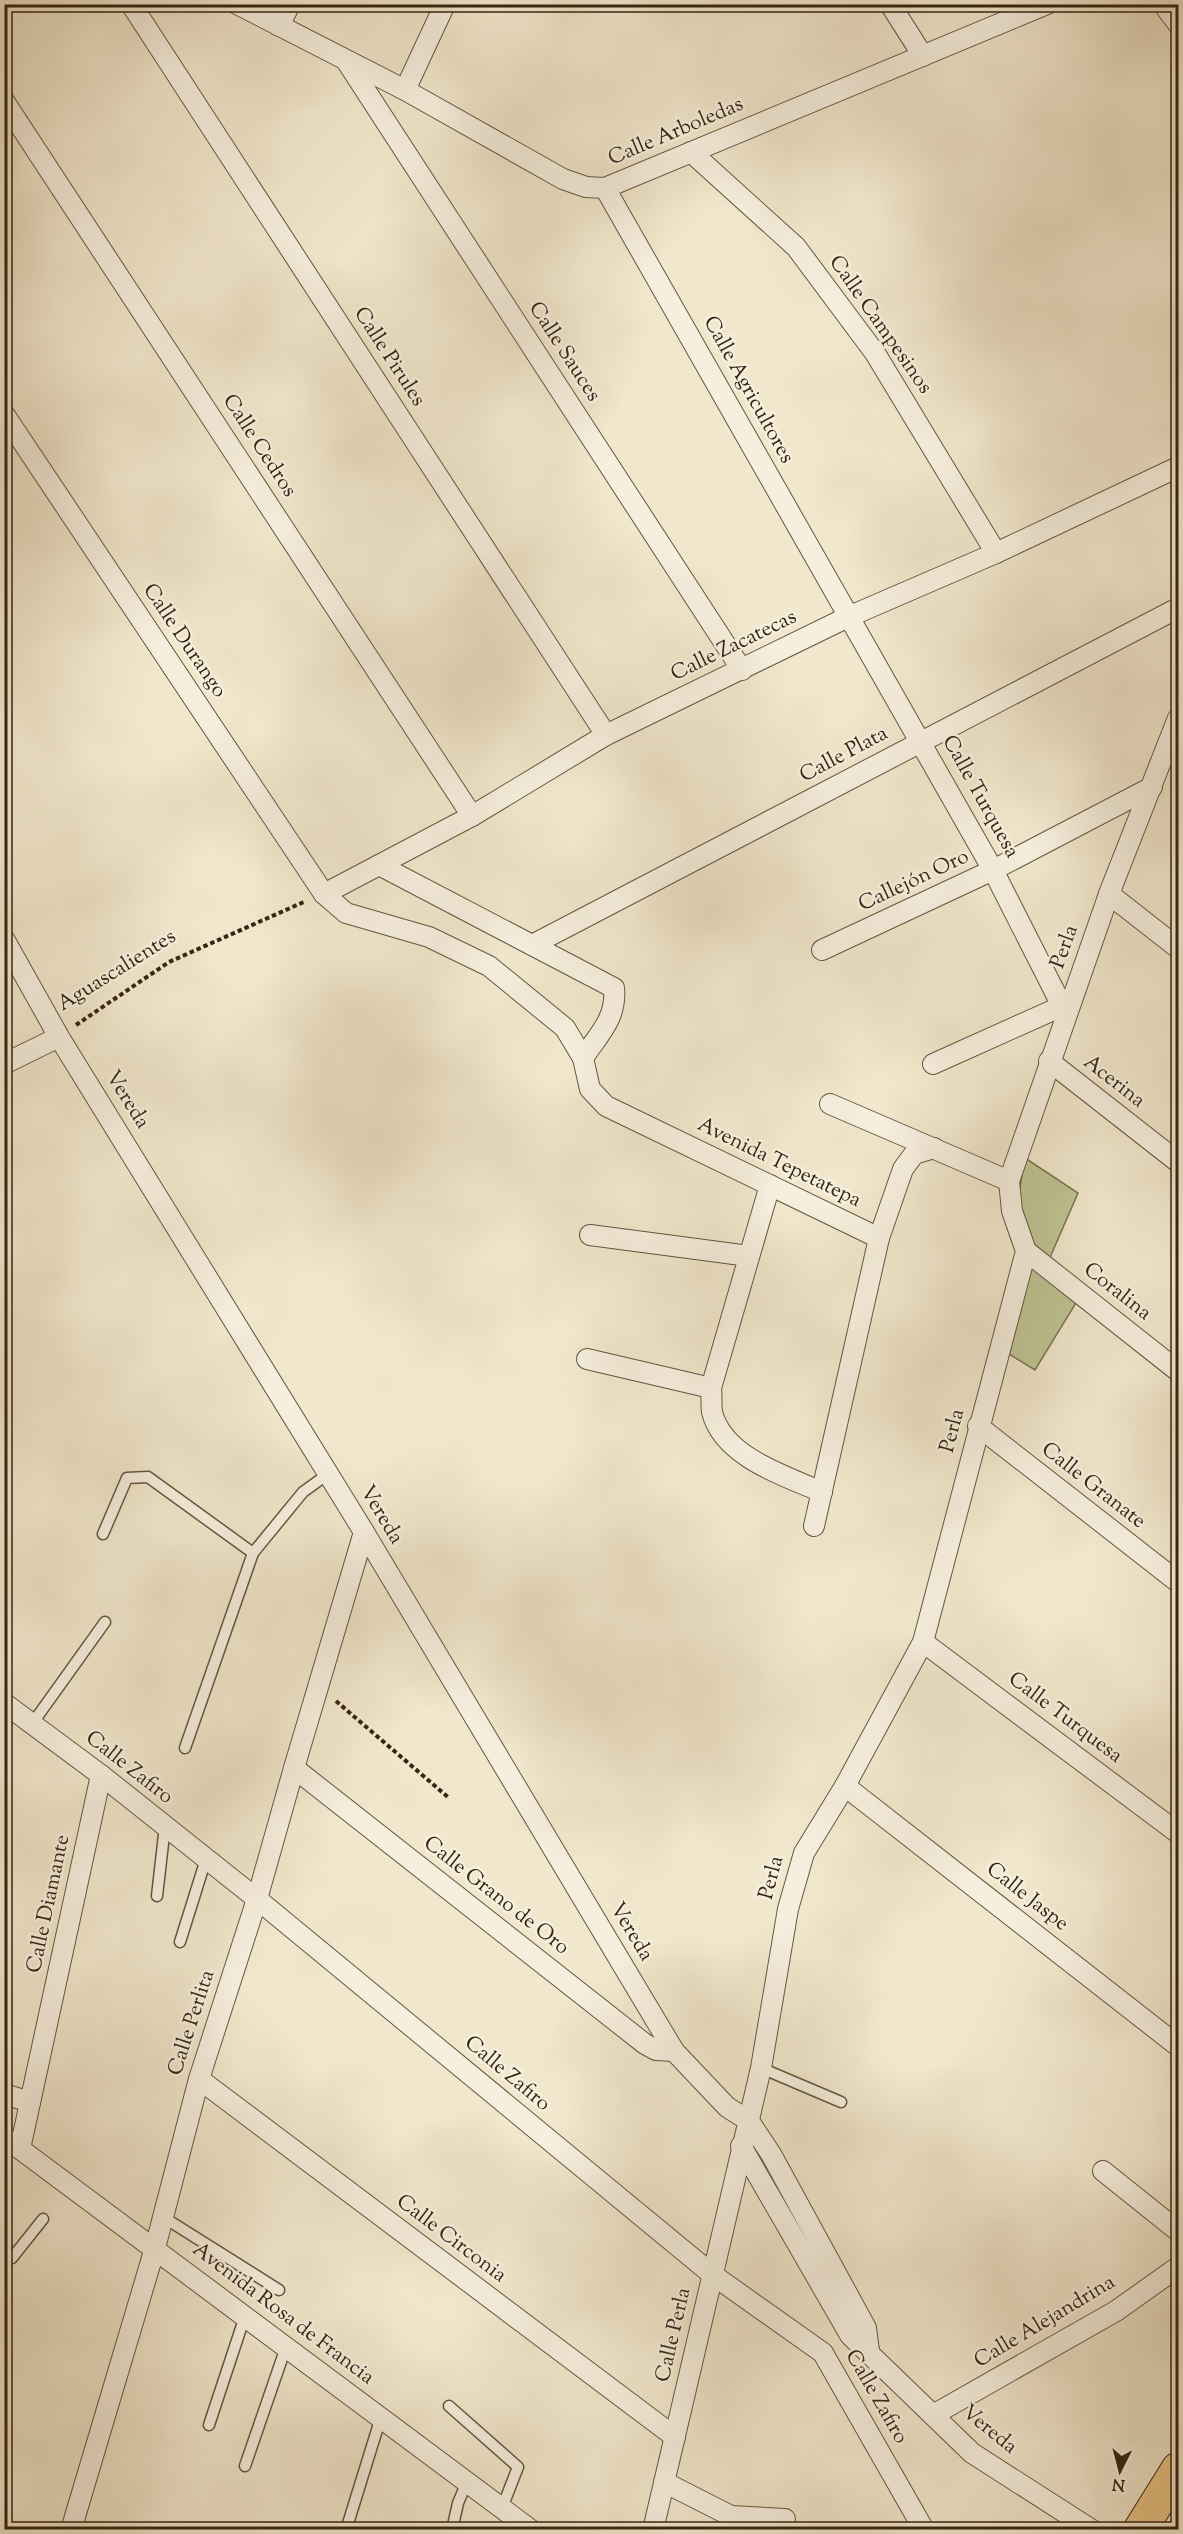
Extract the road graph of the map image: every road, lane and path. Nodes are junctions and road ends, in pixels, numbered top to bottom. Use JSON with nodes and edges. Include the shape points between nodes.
{"nodes":[{"id":1,"x":131,"y":4,"type":"edge"},
{"id":2,"x":237,"y":4,"type":"edge"},
{"id":3,"x":290,"y":4,"type":"edge"},
{"id":4,"x":445,"y":4,"type":"edge"},
{"id":5,"x":890,"y":4,"type":"edge"},
{"id":6,"x":1047,"y":4,"type":"edge"},
{"id":7,"x":1163,"y":4,"type":"edge"},
{"id":8,"x":1179,"y":24,"type":"edge"},
{"id":9,"x":279,"y":26,"type":"junction"},
{"id":10,"x":923,"y":56,"type":"junction"},
{"id":11,"x":345,"y":60,"type":"junction"},
{"id":12,"x":405,"y":90,"type":"junction"},
{"id":13,"x":4,"y":102,"type":"edge"},
{"id":14,"x":691,"y":152,"type":"junction"},
{"id":15,"x":605,"y":188,"type":"junction"},
{"id":16,"x":4,"y":414,"type":"edge"},
{"id":17,"x":1179,"y":466,"type":"edge"},
{"id":18,"x":996,"y":553,"type":"junction"},
{"id":19,"x":1179,"y":608,"type":"edge"},
{"id":20,"x":848,"y":617,"type":"junction"},
{"id":21,"x":742,"y":670,"type":"junction"},
{"id":22,"x":1177,"y":728,"type":"edge"},
{"id":23,"x":606,"y":735,"type":"junction"},
{"id":24,"x":921,"y":741,"type":"junction"},
{"id":25,"x":1152,"y":787,"type":"junction"},
{"id":26,"x":472,"y":816,"type":"junction"},
{"id":27,"x":379,"y":865,"type":"junction"},
{"id":28,"x":993,"y":870,"type":"junction"},
{"id":29,"x":324,"y":894,"type":"junction"},
{"id":30,"x":1109,"y":894,"type":"junction"},
{"id":31,"x":4,"y":939,"type":"edge"},
{"id":32,"x":532,"y":945,"type":"junction"},
{"id":33,"x":1179,"y":948,"type":"edge"},
{"id":34,"x":822,"y":950,"type":"dead end"},
{"id":35,"x":1066,"y":1004,"type":"junction"},
{"id":36,"x":59,"y":1037,"type":"junction"},
{"id":37,"x":583,"y":1058,"type":"junction"},
{"id":38,"x":1049,"y":1061,"type":"junction"},
{"id":39,"x":4,"y":1064,"type":"edge"},
{"id":40,"x":933,"y":1064,"type":"dead end"},
{"id":41,"x":830,"y":1104,"type":"dead end"},
{"id":42,"x":934,"y":1148,"type":"junction"},
{"id":43,"x":1179,"y":1162,"type":"edge"},
{"id":44,"x":1010,"y":1180,"type":"junction"},
{"id":45,"x":770,"y":1185,"type":"junction"},
{"id":46,"x":590,"y":1235,"type":"dead end"},
{"id":47,"x":879,"y":1238,"type":"junction"},
{"id":48,"x":1026,"y":1251,"type":"junction"},
{"id":49,"x":749,"y":1256,"type":"junction"},
{"id":50,"x":587,"y":1359,"type":"dead end"},
{"id":51,"x":1179,"y":1371,"type":"edge"},
{"id":52,"x":711,"y":1388,"type":"junction"},
{"id":53,"x":978,"y":1426,"type":"junction"},
{"id":54,"x":328,"y":1474,"type":"junction"},
{"id":55,"x":822,"y":1492,"type":"junction"},
{"id":56,"x":814,"y":1526,"type":"dead end"},
{"id":57,"x":364,"y":1532,"type":"junction"},
{"id":58,"x":103,"y":1534,"type":"dead end"},
{"id":59,"x":253,"y":1553,"type":"junction"},
{"id":60,"x":1179,"y":1582,"type":"edge"},
{"id":61,"x":105,"y":1622,"type":"dead end"},
{"id":62,"x":923,"y":1642,"type":"junction"},
{"id":63,"x":317,"y":1691,"type":"junction"},
{"id":64,"x":4,"y":1703,"type":"edge"},
{"id":65,"x":32,"y":1724,"type":"junction"},
{"id":66,"x":185,"y":1748,"type":"dead end"},
{"id":67,"x":294,"y":1768,"type":"junction"},
{"id":68,"x":101,"y":1775,"type":"junction"},
{"id":69,"x":845,"y":1786,"type":"junction"},
{"id":70,"x":449,"y":1798,"type":"dead end"},
{"id":71,"x":165,"y":1826,"type":"junction"},
{"id":72,"x":1179,"y":1833,"type":"edge"},
{"id":73,"x":206,"y":1859,"type":"junction"},
{"id":74,"x":157,"y":1896,"type":"dead end"},
{"id":75,"x":257,"y":1899,"type":"junction"},
{"id":76,"x":180,"y":1942,"type":"dead end"},
{"id":77,"x":1179,"y":2046,"type":"edge"},
{"id":78,"x":674,"y":2051,"type":"junction"},
{"id":79,"x":761,"y":2068,"type":"junction"},
{"id":80,"x":199,"y":2079,"type":"junction"},
{"id":81,"x":4,"y":2094,"type":"edge"},
{"id":82,"x":30,"y":2102,"type":"junction"},
{"id":83,"x":841,"y":2102,"type":"dead end"},
{"id":84,"x":727,"y":2107,"type":"junction"},
{"id":85,"x":749,"y":2121,"type":"junction"},
{"id":86,"x":12,"y":2143,"type":"edge"},
{"id":87,"x":742,"y":2152,"type":"junction"},
{"id":88,"x":1103,"y":2171,"type":"dead end"},
{"id":89,"x":163,"y":2217,"type":"junction"},
{"id":90,"x":43,"y":2219,"type":"dead end"},
{"id":91,"x":1179,"y":2231,"type":"edge"},
{"id":92,"x":155,"y":2248,"type":"junction"},
{"id":93,"x":4,"y":2261,"type":"edge"},
{"id":94,"x":1179,"y":2267,"type":"edge"},
{"id":95,"x":713,"y":2275,"type":"junction"},
{"id":96,"x":279,"y":2290,"type":"dead end"},
{"id":97,"x":245,"y":2316,"type":"junction"},
{"id":98,"x":858,"y":2331,"type":"junction"},
{"id":99,"x":286,"y":2347,"type":"junction"},
{"id":100,"x":823,"y":2353,"type":"junction"},
{"id":101,"x":449,"y":2406,"type":"dead end"},
{"id":102,"x":933,"y":2415,"type":"junction"},
{"id":103,"x":381,"y":2417,"type":"junction"},
{"id":104,"x":209,"y":2425,"type":"dead end"},
{"id":105,"x":675,"y":2437,"type":"junction"},
{"id":106,"x":245,"y":2466,"type":"dead end"},
{"id":107,"x":1179,"y":2469,"type":"edge"},
{"id":108,"x":467,"y":2482,"type":"junction"},
{"id":109,"x":664,"y":2482,"type":"junction"},
{"id":110,"x":502,"y":2508,"type":"junction"},
{"id":111,"x":785,"y":2519,"type":"dead end"},
{"id":112,"x":71,"y":2529,"type":"edge"},
{"id":113,"x":346,"y":2529,"type":"edge"},
{"id":114,"x":452,"y":2529,"type":"edge"},
{"id":115,"x":531,"y":2529,"type":"edge"},
{"id":116,"x":653,"y":2529,"type":"edge"},
{"id":117,"x":924,"y":2529,"type":"edge"},
{"id":118,"x":1092,"y":2529,"type":"edge"},
{"id":119,"x":1140,"y":2529,"type":"edge"}],
"edges":[{"from":1,"to":23,"type":"street","name":"Calle Pirules"},
{"from":2,"to":9,"type":"street","name":"Calle Arboledas"},
{"from":3,"to":9,"type":"street"},
{"from":4,"to":12,"type":"street"},
{"from":5,"to":10,"type":"street"},
{"from":6,"to":10,"type":"street","name":"Calle Arboledas"},
{"from":7,"to":8,"type":"street"},
{"from":9,"to":11,"type":"street","name":"Calle Arboledas"},
{"from":10,"to":14,"type":"street","name":"Calle Arboledas"},
{"from":11,"to":12,"type":"street","name":"Calle Arboledas"},
{"from":11,"to":21,"type":"street","name":"Calle Sauces"},
{"from":12,"to":15,"type":"street","name":"Calle Arboledas","via":[[563,179],[585,187]]},
{"from":13,"to":26,"type":"street","name":"Calle Cedros"},
{"from":14,"to":15,"type":"street","name":"Calle Arboledas"},
{"from":14,"to":18,"type":"street","name":"Calle Campesinos","via":[[796,247],[875,353]]},
{"from":15,"to":20,"type":"street","name":"Calle Agricultores"},
{"from":16,"to":29,"type":"street","name":"Calle Durango"},
{"from":17,"to":18,"type":"street","name":"Calle Zacatecas"},
{"from":18,"to":20,"type":"street","name":"Calle Zacatecas"},
{"from":19,"to":24,"type":"street","name":"Calle Plata"},
{"from":20,"to":21,"type":"street","name":"Calle Zacatecas"},
{"from":20,"to":24,"type":"street","name":"Calle Turquesa"},
{"from":21,"to":23,"type":"street","name":"Calle Zacatecas"},
{"from":22,"to":25,"type":"street","name":"Perla"},
{"from":23,"to":26,"type":"street","name":"Calle Zacatecas"},
{"from":24,"to":28,"type":"street","name":"Calle Turquesa"},
{"from":24,"to":32,"type":"street","name":"Calle Plata"},
{"from":25,"to":28,"type":"street","name":"Callejón Oro"},
{"from":25,"to":30,"type":"street","name":"Perla"},
{"from":26,"to":27,"type":"street","name":"Calle Zacatecas"},
{"from":27,"to":29,"type":"street","name":"Calle Zacatecas"},
{"from":27,"to":32,"type":"street"},
{"from":28,"to":34,"type":"street","name":"Callejón Oro"},
{"from":28,"to":35,"type":"street","name":"Calle Turquesa"},
{"from":29,"to":36,"type":"path","name":"Aguascalientes","via":[[169,962]]},
{"from":29,"to":37,"type":"street","name":"Avenida Tepetatepa","via":[[346,913],[429,937],[489,966],[565,1028]]},
{"from":30,"to":33,"type":"street"},
{"from":30,"to":35,"type":"street","name":"Perla"},
{"from":31,"to":36,"type":"street","name":"Vereda"},
{"from":32,"to":37,"type":"street","via":[[614,988],[616,1004],[611,1017]]},
{"from":35,"to":38,"type":"street","name":"Perla"},
{"from":35,"to":40,"type":"street"},
{"from":36,"to":39,"type":"street","name":"Aguascalientes"},
{"from":36,"to":54,"type":"street","name":"Vereda"},
{"from":37,"to":45,"type":"street","name":"Avenida Tepetatepa","via":[[590,1089],[606,1106]]},
{"from":38,"to":43,"type":"street","name":"Acerina"},
{"from":38,"to":44,"type":"street","name":"Perla"},
{"from":41,"to":42,"type":"street"},
{"from":42,"to":44,"type":"street"},
{"from":42,"to":47,"type":"street","name":"Avenida Tepetatepa","via":[[914,1154],[903,1168]]},
{"from":44,"to":48,"type":"street","name":"Perla","via":[[1012,1211]]},
{"from":45,"to":47,"type":"street","name":"Avenida Tepetatepa"},
{"from":45,"to":49,"type":"street"},
{"from":46,"to":49,"type":"street"},
{"from":47,"to":55,"type":"street"},
{"from":48,"to":51,"type":"street","name":"Coralina"},
{"from":48,"to":53,"type":"street","name":"Perla"},
{"from":49,"to":52,"type":"street"},
{"from":50,"to":52,"type":"street"},
{"from":52,"to":55,"type":"street","via":[[712,1412],[725,1437],[758,1465]]},
{"from":53,"to":60,"type":"street","name":"Calle Granate"},
{"from":53,"to":62,"type":"street","name":"Perla"},
{"from":54,"to":57,"type":"street","name":"Vereda"},
{"from":54,"to":59,"type":"lane","via":[[303,1492]]},
{"from":55,"to":56,"type":"street"},
{"from":57,"to":63,"type":"street","name":"Calle Perlita"},
{"from":57,"to":78,"type":"street","name":"Vereda"},
{"from":58,"to":59,"type":"lane","via":[[127,1478],[148,1476]]},
{"from":59,"to":66,"type":"lane"},
{"from":61,"to":65,"type":"lane"},
{"from":62,"to":69,"type":"street","name":"Perla"},
{"from":62,"to":72,"type":"street","name":"Calle Turquesa"},
{"from":63,"to":67,"type":"street","name":"Calle Perlita"},
{"from":63,"to":70,"type":"path","via":[[329,1696]]},
{"from":64,"to":65,"type":"street","name":"Calle Zafiro"},
{"from":65,"to":68,"type":"street","name":"Calle Zafiro"},
{"from":67,"to":75,"type":"street","name":"Calle Perlita"},
{"from":67,"to":78,"type":"street","name":"Calle Grano de Oro","via":[[645,2044],[656,2050]]},
{"from":68,"to":71,"type":"street","name":"Calle Zafiro"},
{"from":68,"to":82,"type":"street","name":"Calle Diamante"},
{"from":69,"to":77,"type":"street","name":"Calle Jaspe"},
{"from":69,"to":79,"type":"street","name":"Perla","via":[[804,1853],[788,1909]]},
{"from":71,"to":73,"type":"street","name":"Calle Zafiro"},
{"from":71,"to":74,"type":"lane"},
{"from":73,"to":75,"type":"street","name":"Calle Zafiro"},
{"from":73,"to":76,"type":"lane"},
{"from":75,"to":80,"type":"street","name":"Calle Perlita"},
{"from":75,"to":95,"type":"street","name":"Calle Zafiro"},
{"from":78,"to":84,"type":"street","name":"Vereda"},
{"from":79,"to":83,"type":"lane"},
{"from":79,"to":85,"type":"street","name":"Perla"},
{"from":80,"to":89,"type":"street","name":"Calle Perlita"},
{"from":80,"to":105,"type":"street","name":"Calle Circonia"},
{"from":81,"to":82,"type":"street"},
{"from":82,"to":86,"type":"street","name":"Calle Diamante"},
{"from":84,"to":85,"type":"street","name":"Vereda"},
{"from":84,"to":87,"type":"street","name":"Vereda"},
{"from":85,"to":87,"type":"street","name":"Perla"},
{"from":85,"to":98,"type":"street","name":"Vereda","via":[[771,2154]]},
{"from":86,"to":92,"type":"street","name":"Avenida Rosa de Francia"},
{"from":87,"to":95,"type":"street","name":"Calle Perla"},
{"from":87,"to":98,"type":"street","name":"Vereda"},
{"from":88,"to":91,"type":"street"},
{"from":89,"to":92,"type":"street","name":"Calle Perlita"},
{"from":89,"to":96,"type":"lane"},
{"from":90,"to":93,"type":"lane","via":[[12,2258]]},
{"from":92,"to":97,"type":"street","name":"Avenida Rosa de Francia"},
{"from":92,"to":112,"type":"street","name":"Calle Perlita"},
{"from":94,"to":102,"type":"street","name":"Calle Alejandrina","via":[[1116,2311]]},
{"from":95,"to":100,"type":"street","name":"Calle Zafiro"},
{"from":95,"to":105,"type":"street","name":"Calle Perla"},
{"from":97,"to":99,"type":"street","name":"Avenida Rosa de Francia"},
{"from":97,"to":104,"type":"lane"},
{"from":98,"to":100,"type":"street"},
{"from":98,"to":102,"type":"street","name":"Vereda","via":[[869,2351]]},
{"from":99,"to":103,"type":"street","name":"Avenida Rosa de Francia"},
{"from":99,"to":106,"type":"lane"},
{"from":100,"to":117,"type":"street","name":"Calle Zafiro"},
{"from":101,"to":110,"type":"lane","via":[[518,2467]]},
{"from":102,"to":118,"type":"street","name":"Vereda","via":[[972,2453]]},
{"from":103,"to":108,"type":"street","name":"Avenida Rosa de Francia"},
{"from":103,"to":113,"type":"lane"},
{"from":105,"to":109,"type":"street","name":"Calle Perla"},
{"from":107,"to":119,"type":"highway"},
{"from":108,"to":110,"type":"street","name":"Avenida Rosa de Francia"},
{"from":108,"to":114,"type":"lane"},
{"from":109,"to":111,"type":"street","via":[[731,2516]]},
{"from":109,"to":116,"type":"street","name":"Calle Perla"},
{"from":110,"to":115,"type":"street","name":"Avenida Rosa de Francia"}]}
